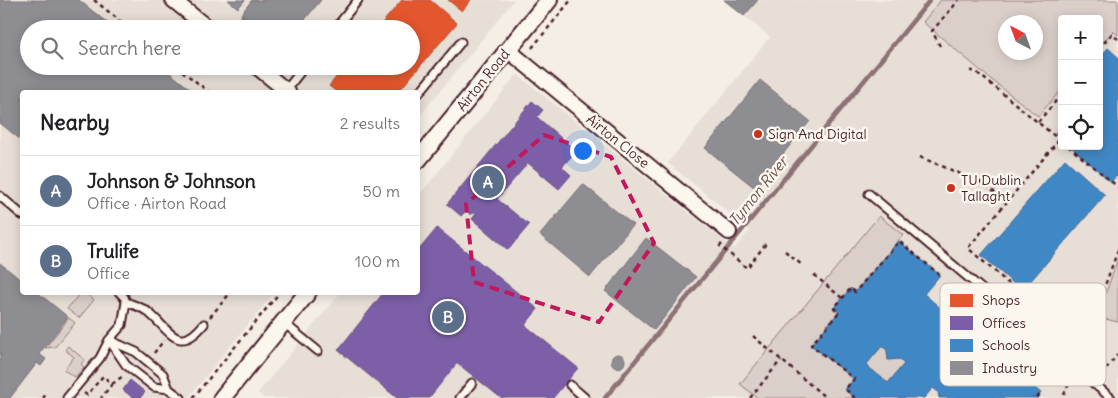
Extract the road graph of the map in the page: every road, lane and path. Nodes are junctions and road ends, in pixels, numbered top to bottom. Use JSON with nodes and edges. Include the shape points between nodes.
{"nodes":[{"id":1,"x":94,"y":0,"type":"edge"},
{"id":2,"x":173,"y":0,"type":"edge"},
{"id":3,"x":358,"y":0,"type":"edge"},
{"id":4,"x":549,"y":0,"type":"edge"},
{"id":5,"x":571,"y":0,"type":"edge"},
{"id":6,"x":959,"y":0,"type":"edge"},
{"id":7,"x":119,"y":20,"type":"edge"},
{"id":8,"x":198,"y":20,"type":"edge"},
{"id":9,"x":342,"y":20,"type":"edge"},
{"id":10,"x":1118,"y":39,"type":"edge"},
{"id":11,"x":461,"y":42,"type":"dead end"},
{"id":12,"x":1103,"y":44,"type":"edge"},
{"id":13,"x":940,"y":46,"type":"dead end"},
{"id":14,"x":532,"y":48,"type":"dead end"},
{"id":15,"x":508,"y":50,"type":"junction"},
{"id":16,"x":970,"y":71,"type":"dead end"},
{"id":17,"x":187,"y":75,"type":"edge"},
{"id":18,"x":267,"y":75,"type":"edge"},
{"id":19,"x":299,"y":75,"type":"edge"},
{"id":20,"x":206,"y":90,"type":"edge"},
{"id":21,"x":286,"y":90,"type":"edge"},
{"id":22,"x":288,"y":90,"type":"edge"},
{"id":23,"x":420,"y":92,"type":"edge"},
{"id":24,"x":1058,"y":99,"type":"edge"},
{"id":25,"x":1038,"y":122,"type":"junction"},
{"id":26,"x":1058,"y":138,"type":"edge"},
{"id":27,"x":1058,"y":142,"type":"edge"},
{"id":28,"x":1073,"y":150,"type":"edge"},
{"id":29,"x":920,"y":157,"type":"dead end"},
{"id":30,"x":420,"y":158,"type":"edge"},
{"id":31,"x":1118,"y":187,"type":"edge"},
{"id":32,"x":868,"y":194,"type":"dead end"},
{"id":33,"x":0,"y":196,"type":"edge"},
{"id":34,"x":1006,"y":203,"type":"junction"},
{"id":35,"x":20,"y":212,"type":"edge"},
{"id":36,"x":729,"y":232,"type":"dead end"},
{"id":37,"x":768,"y":241,"type":"dead end"},
{"id":38,"x":720,"y":246,"type":"dead end"},
{"id":39,"x":1118,"y":250,"type":"edge"},
{"id":40,"x":785,"y":251,"type":"dead end"},
{"id":41,"x":802,"y":265,"type":"dead end"},
{"id":42,"x":814,"y":275,"type":"dead end"},
{"id":43,"x":940,"y":275,"type":"dead end"},
{"id":44,"x":974,"y":283,"type":"edge"},
{"id":45,"x":1008,"y":283,"type":"edge"},
{"id":46,"x":1106,"y":283,"type":"edge"},
{"id":47,"x":123,"y":295,"type":"edge"},
{"id":48,"x":228,"y":295,"type":"edge"},
{"id":49,"x":278,"y":295,"type":"edge"},
{"id":50,"x":306,"y":295,"type":"edge"},
{"id":51,"x":842,"y":298,"type":"junction"},
{"id":52,"x":126,"y":302,"type":"junction"},
{"id":53,"x":284,"y":323,"type":"junction"},
{"id":54,"x":204,"y":324,"type":"joint"},
{"id":55,"x":752,"y":336,"type":"dead end"},
{"id":56,"x":109,"y":340,"type":"junction"},
{"id":57,"x":318,"y":351,"type":"dead end"},
{"id":58,"x":1118,"y":354,"type":"edge"},
{"id":59,"x":781,"y":360,"type":"junction"},
{"id":60,"x":1106,"y":369,"type":"edge"},
{"id":61,"x":472,"y":383,"type":"dead end"},
{"id":62,"x":570,"y":385,"type":"dead end"},
{"id":63,"x":76,"y":386,"type":"junction"},
{"id":64,"x":1068,"y":386,"type":"edge"},
{"id":65,"x":1097,"y":386,"type":"edge"},
{"id":66,"x":169,"y":389,"type":"junction"},
{"id":67,"x":47,"y":393,"type":"dead end"},
{"id":68,"x":1040,"y":394,"type":"dead end"},
{"id":69,"x":1064,"y":395,"type":"dead end"},
{"id":70,"x":228,"y":396,"type":"edge"},
{"id":71,"x":43,"y":398,"type":"edge"},
{"id":72,"x":67,"y":398,"type":"edge"},
{"id":73,"x":101,"y":398,"type":"edge"},
{"id":74,"x":181,"y":398,"type":"edge"},
{"id":75,"x":193,"y":398,"type":"edge"},
{"id":76,"x":460,"y":398,"type":"edge"},
{"id":77,"x":584,"y":398,"type":"edge"},
{"id":78,"x":750,"y":398,"type":"edge"},
{"id":79,"x":826,"y":398,"type":"edge"},
{"id":80,"x":855,"y":398,"type":"edge"},
{"id":81,"x":1037,"y":398,"type":"edge"},
{"id":82,"x":1111,"y":398,"type":"edge"}],
"edges":[{"from":1,"to":7,"type":"path"},
{"from":2,"to":8,"type":"street"},
{"from":3,"to":9,"type":"lane"},
{"from":4,"to":15,"type":"street","name":"Airton Road"},
{"from":5,"to":14,"type":"path"},
{"from":6,"to":13,"type":"path","via":[[932,31]]},
{"from":10,"to":12,"type":"path","via":[[1112,34]]},
{"from":11,"to":23,"type":"lane"},
{"from":15,"to":30,"type":"street","name":"Airton Road"},
{"from":15,"to":36,"type":"street","name":"Airton Close"},
{"from":16,"to":25,"type":"path","via":[[976,72]]},
{"from":17,"to":20,"type":"path"},
{"from":18,"to":21,"type":"street"},
{"from":19,"to":22,"type":"lane"},
{"from":24,"to":25,"type":"path"},
{"from":25,"to":26,"type":"path"},
{"from":27,"to":34,"type":"path"},
{"from":28,"to":31,"type":"path"},
{"from":29,"to":34,"type":"path","via":[[985,184]]},
{"from":32,"to":44,"type":"lane"},
{"from":33,"to":35,"type":"lane"},
{"from":34,"to":45,"type":"path","via":[[968,248]]},
{"from":37,"to":38,"type":"path","via":[[747,268]]},
{"from":39,"to":46,"type":"path"},
{"from":40,"to":41,"type":"path"},
{"from":42,"to":51,"type":"path"},
{"from":43,"to":51,"type":"path","via":[[899,240],[855,292],[851,288]]},
{"from":47,"to":52,"type":"lane"},
{"from":48,"to":54,"type":"path"},
{"from":49,"to":75,"type":"path"},
{"from":50,"to":53,"type":"street"},
{"from":51,"to":80,"type":"path","via":[[834,308],[838,312],[811,344],[854,379],[845,389]]},
{"from":52,"to":54,"type":"lane","via":[[147,311],[181,340],[193,336]]},
{"from":52,"to":56,"type":"lane","via":[[122,324]]},
{"from":53,"to":57,"type":"lane"},
{"from":53,"to":70,"type":"street"},
{"from":55,"to":59,"type":"path"},
{"from":56,"to":63,"type":"lane","via":[[100,358]]},
{"from":56,"to":66,"type":"lane","via":[[136,352],[156,368],[163,374]]},
{"from":56,"to":66,"type":"lane","via":[[126,365],[154,387]]},
{"from":58,"to":60,"type":"path"},
{"from":59,"to":78,"type":"path"},
{"from":59,"to":79,"type":"path"},
{"from":61,"to":76,"type":"lane"},
{"from":62,"to":77,"type":"lane"},
{"from":63,"to":72,"type":"lane"},
{"from":63,"to":73,"type":"path","via":[[87,395],[103,376],[112,384]]},
{"from":64,"to":69,"type":"path"},
{"from":65,"to":82,"type":"lane"},
{"from":66,"to":74,"type":"lane"},
{"from":67,"to":71,"type":"path"},
{"from":68,"to":81,"type":"path"}]}
